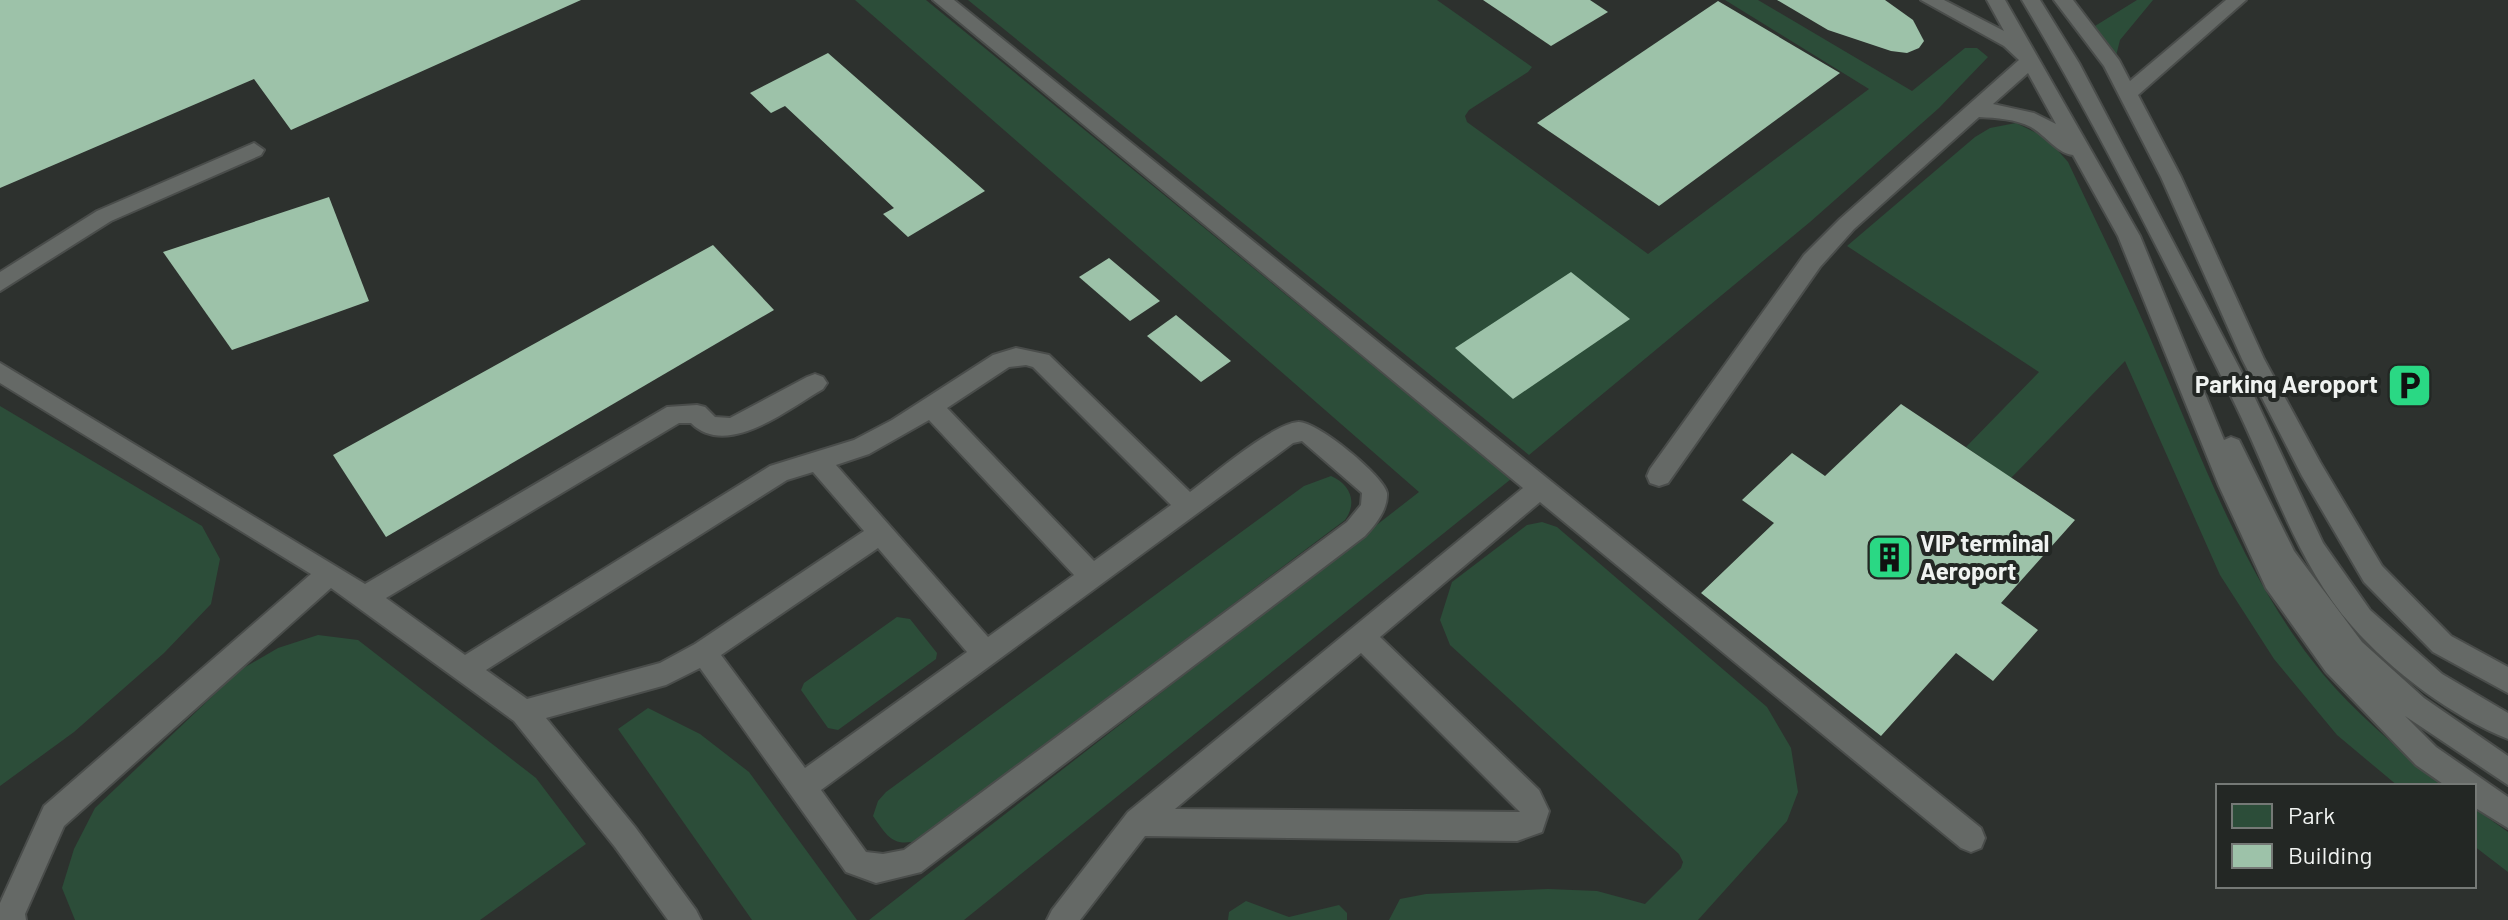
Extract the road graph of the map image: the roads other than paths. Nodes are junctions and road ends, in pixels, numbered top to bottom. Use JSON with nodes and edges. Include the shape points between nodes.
{"nodes":[{"id":1,"x":942,"y":0,"type":"edge"},
{"id":2,"x":1930,"y":0,"type":"edge"},
{"id":3,"x":1996,"y":0,"type":"edge"},
{"id":4,"x":2031,"y":0,"type":"edge"},
{"id":5,"x":2063,"y":0,"type":"edge"},
{"id":6,"x":2237,"y":0,"type":"edge"},
{"id":7,"x":2031,"y":60,"type":"junction"},
{"id":8,"x":2126,"y":95,"type":"junction"},
{"id":9,"x":1974,"y":110,"type":"junction"},
{"id":10,"x":254,"y":150,"type":"dead end"},
{"id":11,"x":2090,"y":170,"type":"junction"},
{"id":12,"x":2129,"y":236,"type":"junction"},
{"id":13,"x":0,"y":283,"type":"edge"},
{"id":14,"x":0,"y":372,"type":"edge"},
{"id":15,"x":815,"y":383,"type":"dead end"},
{"id":16,"x":931,"y":407,"type":"junction"},
{"id":17,"x":818,"y":461,"type":"junction"},
{"id":18,"x":1659,"y":476,"type":"dead end"},
{"id":19,"x":1541,"y":487,"type":"junction"},
{"id":20,"x":1189,"y":507,"type":"junction"},
{"id":21,"x":881,"y":533,"type":"junction"},
{"id":22,"x":330,"y":573,"type":"junction"},
{"id":23,"x":1092,"y":576,"type":"junction"},
{"id":24,"x":364,"y":598,"type":"junction"},
{"id":25,"x":1362,"y":636,"type":"junction"},
{"id":26,"x":704,"y":652,"type":"junction"},
{"id":27,"x":985,"y":653,"type":"junction"},
{"id":28,"x":463,"y":670,"type":"junction"},
{"id":29,"x":2508,"y":681,"type":"edge"},
{"id":30,"x":524,"y":712,"type":"junction"},
{"id":31,"x":2508,"y":726,"type":"edge"},
{"id":32,"x":2508,"y":772,"type":"edge"},
{"id":33,"x":2466,"y":784,"type":"edge"},
{"id":34,"x":802,"y":787,"type":"junction"},
{"id":35,"x":2476,"y":791,"type":"edge"},
{"id":36,"x":2508,"y":814,"type":"edge"},
{"id":37,"x":1138,"y":822,"type":"junction"},
{"id":38,"x":1971,"y":838,"type":"dead end"},
{"id":39,"x":11,"y":920,"type":"edge"},
{"id":40,"x":686,"y":920,"type":"edge"},
{"id":41,"x":1062,"y":920,"type":"edge"}],
"edges":[{"from":1,"to":19,"type":"lane"},
{"from":2,"to":7,"type":"lane","via":[[2011,42]]},
{"from":3,"to":7,"type":"lane"},
{"from":4,"to":31,"type":"lane","via":[[2246,403],[2314,550],[2361,618],[2433,683]]},
{"from":5,"to":8,"type":"lane","via":[[2112,64]]},
{"from":6,"to":8,"type":"lane"},
{"from":7,"to":9,"type":"lane"},
{"from":7,"to":11,"type":"lane"},
{"from":8,"to":29,"type":"lane","via":[[2171,177],[2253,359],[2373,574],[2442,644]]},
{"from":9,"to":11,"type":"lane","via":[[2041,121]]},
{"from":9,"to":18,"type":"lane","via":[[1812,261]]},
{"from":10,"to":13,"type":"lane","via":[[104,216]]},
{"from":11,"to":12,"type":"lane"},
{"from":12,"to":32,"type":"lane","via":[[2285,559],[2353,650],[2414,707]]},
{"from":12,"to":33,"type":"lane","via":[[2275,580],[2335,664],[2426,756]]},
{"from":14,"to":22,"type":"lane"},
{"from":15,"to":24,"type":"lane","via":[[733,428],[709,426],[697,414],[675,414]]},
{"from":16,"to":17,"type":"lane","via":[[861,447]]},
{"from":16,"to":20,"type":"lane","via":[[1001,361],[1028,355],[1041,361]]},
{"from":16,"to":23,"type":"lane"},
{"from":17,"to":21,"type":"lane"},
{"from":17,"to":28,"type":"lane","via":[[779,473],[735,498]]},
{"from":19,"to":25,"type":"lane"},
{"from":19,"to":38,"type":"lane"},
{"from":20,"to":23,"type":"lane"},
{"from":20,"to":34,"type":"lane","via":[[1299,431],[1318,439],[1374,489],[1376,501],[1356,529],[911,862],[866,869]]},
{"from":21,"to":26,"type":"lane"},
{"from":21,"to":27,"type":"lane"},
{"from":22,"to":24,"type":"lane"},
{"from":22,"to":39,"type":"lane","via":[[54,816]]},
{"from":23,"to":27,"type":"lane"},
{"from":24,"to":28,"type":"lane"},
{"from":25,"to":37,"type":"lane"},
{"from":25,"to":37,"type":"lane","via":[[1529,800],[1535,811],[1532,822],[1517,827]]},
{"from":26,"to":30,"type":"lane","via":[[666,673]]},
{"from":26,"to":34,"type":"lane"},
{"from":27,"to":34,"type":"lane"},
{"from":28,"to":30,"type":"lane"},
{"from":30,"to":40,"type":"lane"},
{"from":35,"to":36,"type":"lane"},
{"from":37,"to":41,"type":"lane"}]}
